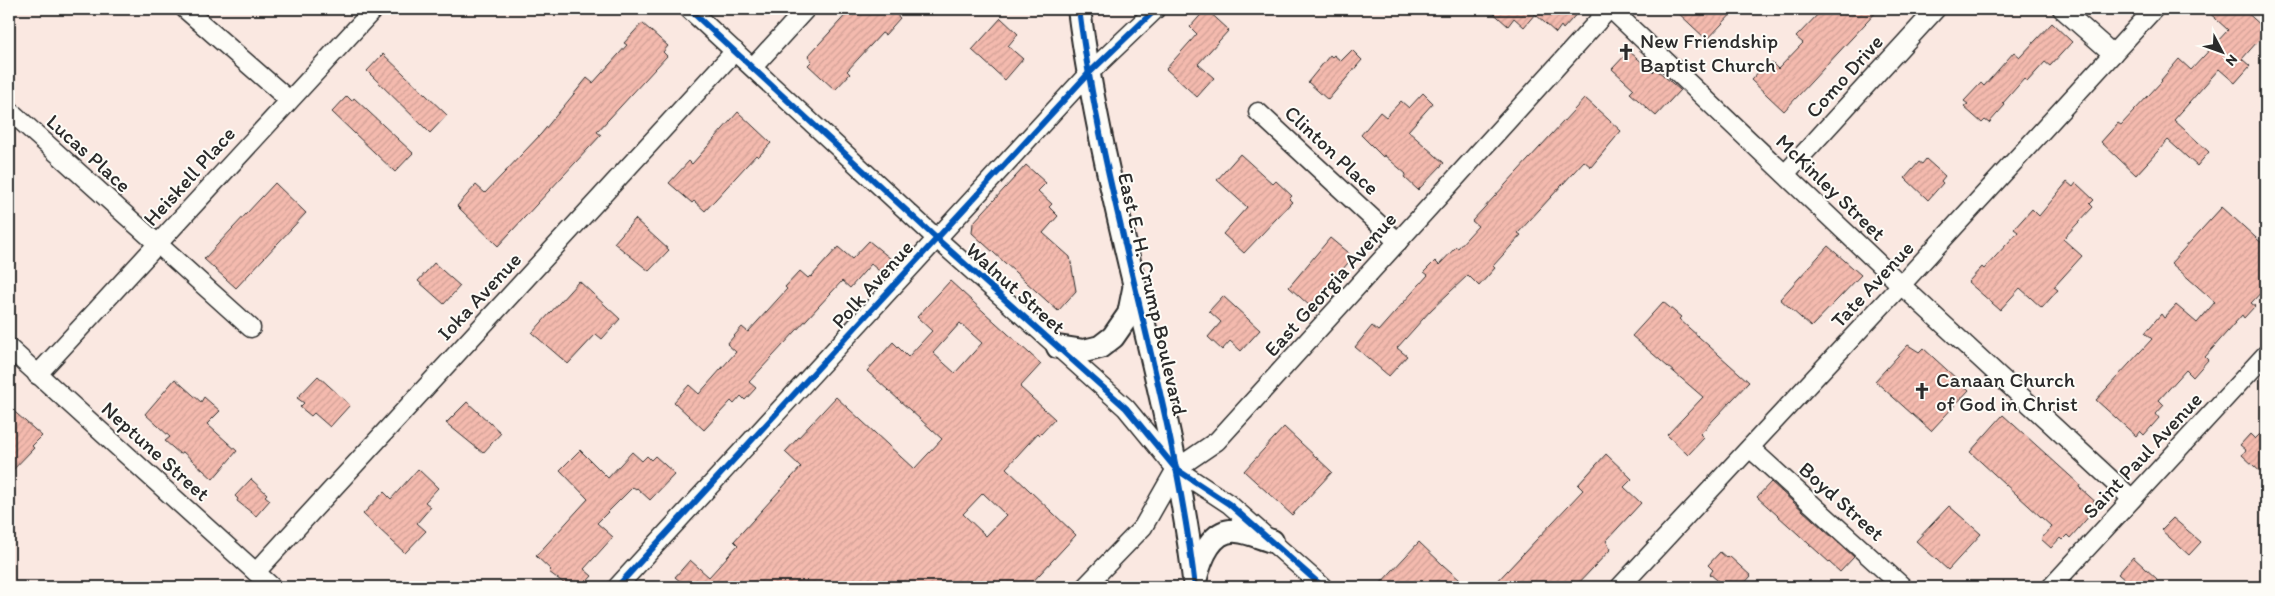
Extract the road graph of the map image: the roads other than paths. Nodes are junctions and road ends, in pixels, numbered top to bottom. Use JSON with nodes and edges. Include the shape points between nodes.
{"nodes":[{"id":1,"x":185,"y":9,"type":"edge"},
{"id":2,"x":374,"y":9,"type":"edge"},
{"id":3,"x":689,"y":9,"type":"edge"},
{"id":4,"x":806,"y":9,"type":"edge"},
{"id":5,"x":1078,"y":9,"type":"edge"},
{"id":6,"x":1156,"y":9,"type":"edge"},
{"id":7,"x":1610,"y":9,"type":"edge"},
{"id":8,"x":1936,"y":9,"type":"edge"},
{"id":9,"x":2062,"y":9,"type":"edge"},
{"id":10,"x":2154,"y":9,"type":"edge"},
{"id":11,"x":735,"y":51,"type":"junction"},
{"id":12,"x":2112,"y":54,"type":"junction"},
{"id":13,"x":753,"y":67,"type":"junction"},
{"id":14,"x":1087,"y":76,"type":"junction"},
{"id":15,"x":289,"y":100,"type":"junction"},
{"id":16,"x":9,"y":110,"type":"edge"},
{"id":17,"x":1258,"y":112,"type":"dead end"},
{"id":18,"x":1785,"y":174,"type":"junction"},
{"id":19,"x":936,"y":238,"type":"junction"},
{"id":20,"x":1398,"y":242,"type":"junction"},
{"id":21,"x":156,"y":245,"type":"junction"},
{"id":22,"x":1902,"y":285,"type":"junction"},
{"id":23,"x":1135,"y":286,"type":"junction"},
{"id":24,"x":250,"y":328,"type":"dead end"},
{"id":25,"x":1058,"y":347,"type":"junction"},
{"id":26,"x":9,"y":348,"type":"edge"},
{"id":27,"x":2266,"y":354,"type":"edge"},
{"id":28,"x":37,"y":375,"type":"junction"},
{"id":29,"x":1750,"y":448,"type":"junction"},
{"id":30,"x":1176,"y":469,"type":"junction"},
{"id":31,"x":2132,"y":499,"type":"junction"},
{"id":32,"x":1272,"y":541,"type":"junction"},
{"id":33,"x":256,"y":572,"type":"junction"},
{"id":34,"x":1195,"y":584,"type":"edge"},
{"id":35,"x":272,"y":587,"type":"edge"},
{"id":36,"x":617,"y":587,"type":"edge"},
{"id":37,"x":1085,"y":587,"type":"edge"},
{"id":38,"x":1322,"y":587,"type":"edge"},
{"id":39,"x":1620,"y":587,"type":"edge"},
{"id":40,"x":1903,"y":587,"type":"edge"},
{"id":41,"x":2052,"y":587,"type":"edge"}],
"edges":[{"from":1,"to":15,"type":"street"},
{"from":2,"to":15,"type":"street","name":"Heiskell Place"},
{"from":3,"to":11,"type":"street","name":"Walnut Street"},
{"from":4,"to":13,"type":"street"},
{"from":5,"to":14,"type":"main road","name":"East E. H. Crump Boulevard"},
{"from":6,"to":14,"type":"street","name":"Polk Avenue"},
{"from":7,"to":18,"type":"street","name":"McKinley Street"},
{"from":7,"to":20,"type":"street","name":"East Georgia Avenue"},
{"from":8,"to":18,"type":"street","name":"Como Drive"},
{"from":9,"to":12,"type":"street"},
{"from":10,"to":12,"type":"street","name":"Tate Avenue"},
{"from":11,"to":13,"type":"street","name":"Walnut Street"},
{"from":11,"to":33,"type":"street","name":"Ioka Avenue"},
{"from":12,"to":22,"type":"street","name":"Tate Avenue"},
{"from":13,"to":19,"type":"street","name":"Walnut Street"},
{"from":14,"to":19,"type":"street","name":"Polk Avenue"},
{"from":14,"to":23,"type":"main road","name":"East E. H. Crump Boulevard"},
{"from":15,"to":21,"type":"street","name":"Heiskell Place"},
{"from":16,"to":21,"type":"street","name":"Lucas Place"},
{"from":17,"to":20,"type":"street","name":"Clinton Place"},
{"from":18,"to":22,"type":"street","name":"McKinley Street"},
{"from":19,"to":25,"type":"street","name":"Walnut Street"},
{"from":19,"to":36,"type":"street","name":"Polk Avenue"},
{"from":20,"to":30,"type":"street","name":"East Georgia Avenue","via":[[1217,441]]},
{"from":21,"to":24,"type":"street","name":"Lucas Place"},
{"from":21,"to":28,"type":"street","name":"Heiskell Place"},
{"from":22,"to":29,"type":"street","name":"Tate Avenue"},
{"from":22,"to":31,"type":"street","name":"McKinley Street"},
{"from":23,"to":25,"type":"main road","via":[[1129,314],[1113,337],[1100,347],[1084,351]]},
{"from":23,"to":30,"type":"main road","name":"East E. H. Crump Boulevard"},
{"from":25,"to":30,"type":"street","name":"Walnut Street","via":[[1126,408]]},
{"from":26,"to":28,"type":"street","name":"Neptune Street"},
{"from":27,"to":31,"type":"street","name":"Saint Paul Avenue"},
{"from":28,"to":33,"type":"street","name":"Neptune Street"},
{"from":29,"to":39,"type":"street","name":"Tate Avenue"},
{"from":29,"to":40,"type":"street","name":"Boyd Street"},
{"from":30,"to":32,"type":"street","name":"Walnut Street","via":[[1229,504]]},
{"from":30,"to":34,"type":"main road","name":"East E. H. Crump Boulevard"},
{"from":30,"to":37,"type":"street","name":"East Georgia Avenue","via":[[1143,527]]},
{"from":31,"to":41,"type":"street","name":"Saint Paul Avenue"},
{"from":32,"to":34,"type":"main road","via":[[1238,531],[1220,534],[1199,563]]},
{"from":32,"to":38,"type":"street","name":"Walnut Street"},
{"from":33,"to":35,"type":"street","name":"Neptune Street"}]}
